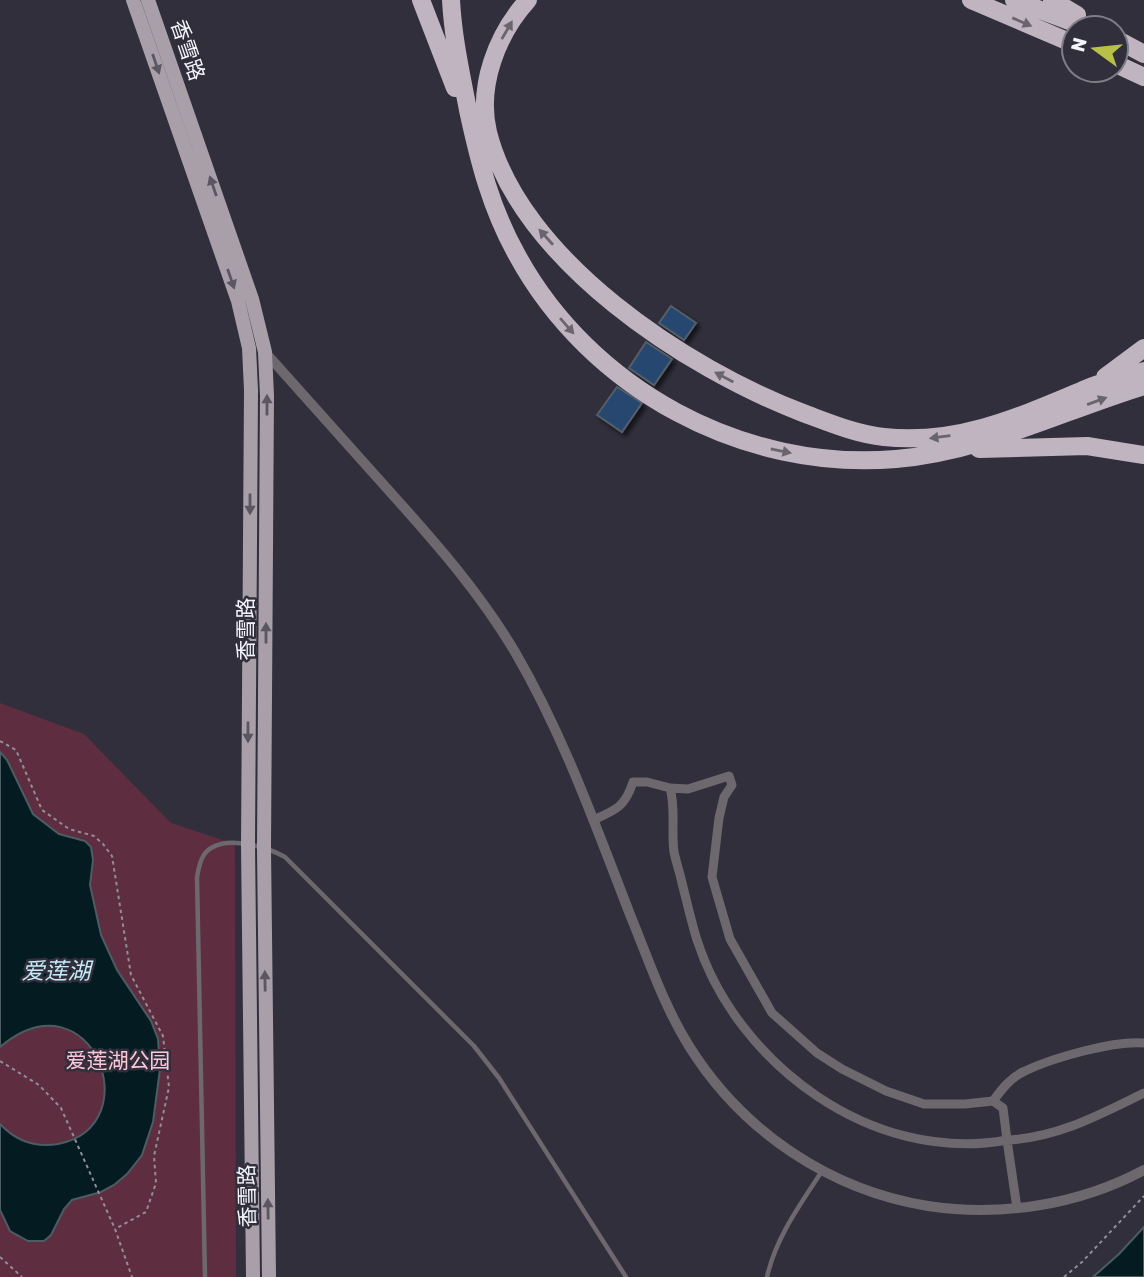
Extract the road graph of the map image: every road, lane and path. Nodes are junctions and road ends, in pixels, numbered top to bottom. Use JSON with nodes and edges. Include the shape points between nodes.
{"nodes":[{"id":1,"x":133,"y":0,"type":"edge"},
{"id":2,"x":148,"y":0,"type":"edge"},
{"id":3,"x":421,"y":0,"type":"edge"},
{"id":4,"x":451,"y":0,"type":"edge"},
{"id":5,"x":463,"y":0,"type":"edge"},
{"id":6,"x":528,"y":0,"type":"edge"},
{"id":7,"x":971,"y":0,"type":"edge"},
{"id":8,"x":1014,"y":0,"type":"edge"},
{"id":9,"x":1052,"y":0,"type":"edge"},
{"id":10,"x":1075,"y":14,"type":"edge"},
{"id":11,"x":1060,"y":17,"type":"edge"},
{"id":12,"x":1060,"y":38,"type":"edge"},
{"id":13,"x":480,"y":133,"type":"junction"},
{"id":14,"x":249,"y":348,"type":"junction"},
{"id":15,"x":1144,"y":348,"type":"edge"},
{"id":16,"x":265,"y":352,"type":"junction"},
{"id":17,"x":1144,"y":371,"type":"edge"},
{"id":18,"x":1144,"y":386,"type":"edge"},
{"id":19,"x":1085,"y":389,"type":"junction"},
{"id":20,"x":947,"y":452,"type":"junction"},
{"id":21,"x":1144,"y":455,"type":"edge"},
{"id":22,"x":0,"y":741,"type":"edge"},
{"id":23,"x":670,"y":788,"type":"junction"},
{"id":24,"x":593,"y":820,"type":"junction"},
{"id":25,"x":248,"y":845,"type":"junction"},
{"id":26,"x":264,"y":848,"type":"junction"},
{"id":27,"x":1144,"y":1043,"type":"edge"},
{"id":28,"x":0,"y":1061,"type":"edge"},
{"id":29,"x":1144,"y":1093,"type":"edge"},
{"id":30,"x":993,"y":1101,"type":"junction"},
{"id":31,"x":1007,"y":1140,"type":"junction"},
{"id":32,"x":1144,"y":1170,"type":"edge"},
{"id":33,"x":822,"y":1171,"type":"junction"},
{"id":34,"x":1144,"y":1196,"type":"edge"},
{"id":35,"x":1017,"y":1208,"type":"junction"},
{"id":36,"x":115,"y":1229,"type":"junction"},
{"id":37,"x":0,"y":1257,"type":"edge"},
{"id":38,"x":22,"y":1277,"type":"edge"},
{"id":39,"x":132,"y":1277,"type":"edge"},
{"id":40,"x":205,"y":1277,"type":"edge"},
{"id":41,"x":253,"y":1277,"type":"edge"},
{"id":42,"x":269,"y":1277,"type":"edge"},
{"id":43,"x":626,"y":1277,"type":"edge"},
{"id":44,"x":767,"y":1277,"type":"edge"},
{"id":45,"x":1064,"y":1277,"type":"edge"}],
"edges":[{"from":1,"to":14,"type":"main road","name":"香雪路","one_way":true,"via":[[238,301]]},
{"from":16,"to":2,"type":"main road","name":"香雪路","one_way":true,"via":[[252,299]]},
{"from":3,"to":13,"type":"highway"},
{"from":4,"to":13,"type":"highway","via":[[456,50]]},
{"from":5,"to":13,"type":"highway"},
{"from":13,"to":6,"type":"highway","one_way":true,"via":[[491,66],[503,36]]},
{"from":7,"to":12,"type":"highway","one_way":true},
{"from":8,"to":11,"type":"highway"},
{"from":9,"to":10,"type":"highway"},
{"from":19,"to":13,"type":"highway","one_way":true,"via":[[1016,418],[930,438],[860,432],[789,408],[698,363],[599,290],[526,212]]},
{"from":13,"to":20,"type":"highway","one_way":true,"via":[[495,210],[531,278],[578,338],[637,388],[708,428],[786,453],[866,461]]},
{"from":14,"to":16,"type":"street"},
{"from":14,"to":25,"type":"main road","name":"香雪路","one_way":true},
{"from":15,"to":19,"type":"highway"},
{"from":16,"to":24,"type":"street","via":[[475,592],[513,648],[551,718]]},
{"from":26,"to":16,"type":"main road","name":"香雪路","one_way":true},
{"from":17,"to":19,"type":"highway"},
{"from":20,"to":18,"type":"highway","one_way":true},
{"from":20,"to":21,"type":"highway","via":[[1067,445]]},
{"from":22,"to":36,"type":"path","via":[[16,750],[42,810],[69,829],[94,836],[111,856],[131,975],[163,1036],[169,1087],[154,1156],[156,1183],[146,1212]]},
{"from":23,"to":24,"type":"street","via":[[633,782],[628,798],[617,810]]},
{"from":23,"to":30,"type":"street","via":[[688,789],[729,776],[732,785],[719,818],[712,877],[730,939],[772,1013],[817,1053],[886,1091],[924,1104]]},
{"from":23,"to":31,"type":"street","via":[[674,851],[698,943],[725,1002],[752,1040],[815,1095],[890,1132],[940,1142]]},
{"from":24,"to":33,"type":"street","via":[[656,981],[687,1044],[746,1117]]},
{"from":25,"to":26,"type":"lane"},
{"from":25,"to":40,"type":"lane","via":[[212,847],[204,854],[197,877]]},
{"from":25,"to":41,"type":"main road","name":"香雪路"},
{"from":42,"to":26,"type":"main road","name":"香雪路","one_way":true},
{"from":26,"to":43,"type":"lane","via":[[285,857],[474,1046]]},
{"from":27,"to":30,"type":"street","via":[[1086,1051],[1024,1071]]},
{"from":28,"to":36,"type":"path","via":[[39,1085],[61,1108]]},
{"from":29,"to":31,"type":"street","via":[[1076,1125],[1033,1139]]},
{"from":30,"to":31,"type":"street","via":[[1003,1108]]},
{"from":31,"to":35,"type":"street"},
{"from":32,"to":35,"type":"street","via":[[1090,1193]]},
{"from":33,"to":35,"type":"street","via":[[868,1191],[917,1204],[967,1210]]},
{"from":33,"to":44,"type":"lane","via":[[778,1244]]},
{"from":34,"to":45,"type":"path"},
{"from":36,"to":39,"type":"path"},
{"from":37,"to":38,"type":"path"}]}
